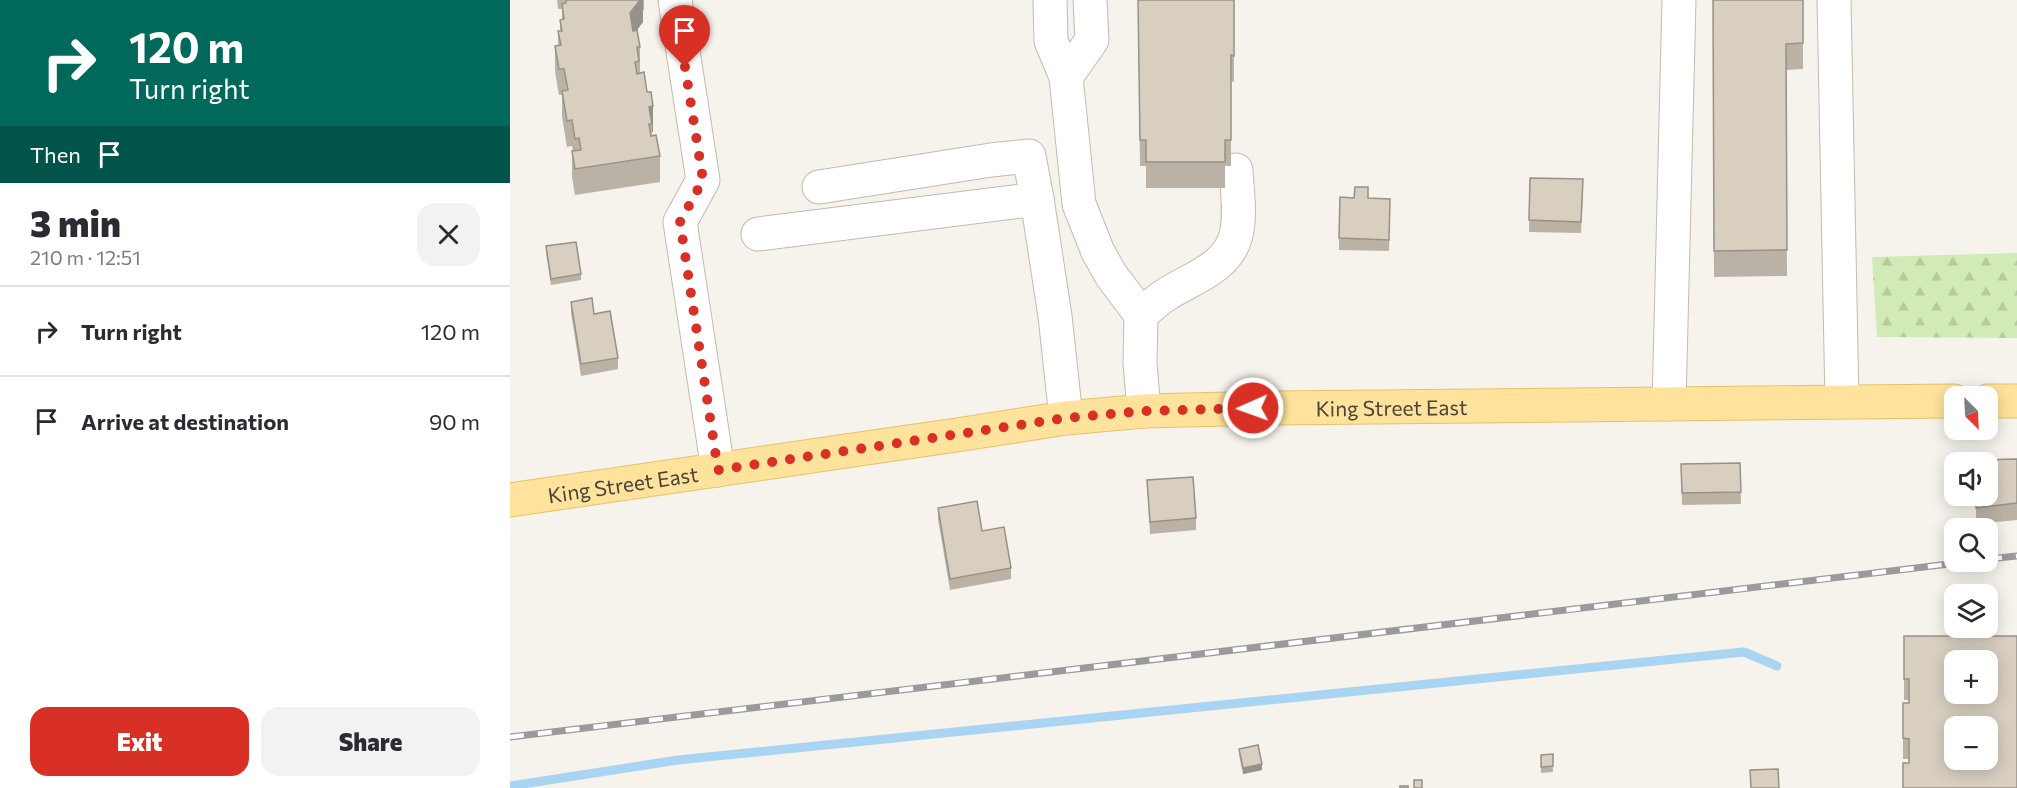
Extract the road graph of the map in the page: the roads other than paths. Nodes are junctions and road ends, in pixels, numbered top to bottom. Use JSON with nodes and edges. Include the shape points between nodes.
{"nodes":[{"id":1,"x":675,"y":0,"type":"edge"},
{"id":2,"x":1050,"y":0,"type":"edge"},
{"id":3,"x":1090,"y":0,"type":"edge"},
{"id":4,"x":1679,"y":0,"type":"edge"},
{"id":5,"x":1834,"y":0,"type":"edge"},
{"id":6,"x":1066,"y":77,"type":"junction"},
{"id":7,"x":1236,"y":170,"type":"dead end"},
{"id":8,"x":819,"y":187,"type":"dead end"},
{"id":9,"x":1037,"y":199,"type":"junction"},
{"id":10,"x":758,"y":234,"type":"dead end"},
{"id":11,"x":1140,"y":315,"type":"junction"},
{"id":12,"x":1944,"y":401,"type":"edge"},
{"id":13,"x":1998,"y":401,"type":"edge"},
{"id":14,"x":2017,"y":401,"type":"edge"},
{"id":15,"x":1842,"y":402,"type":"junction"},
{"id":16,"x":1669,"y":404,"type":"junction"},
{"id":17,"x":1144,"y":411,"type":"junction"},
{"id":18,"x":1066,"y":418,"type":"junction"},
{"id":19,"x":718,"y":470,"type":"junction"},
{"id":20,"x":510,"y":500,"type":"edge"}],
"edges":[{"from":1,"to":19,"type":"lane","via":[[703,180],[680,222]]},
{"from":2,"to":6,"type":"lane","via":[[1051,41]]},
{"from":3,"to":6,"type":"lane","via":[[1092,40]]},
{"from":4,"to":16,"type":"lane"},
{"from":5,"to":15,"type":"lane"},
{"from":6,"to":11,"type":"lane","via":[[1079,204],[1098,252]]},
{"from":7,"to":11,"type":"lane","via":[[1238,225],[1232,248],[1223,261]]},
{"from":8,"to":9,"type":"lane","via":[[1029,156]]},
{"from":9,"to":10,"type":"lane"},
{"from":9,"to":18,"type":"lane"},
{"from":11,"to":17,"type":"lane"},
{"from":12,"to":15,"type":"main road","name":"King Street East"},
{"from":13,"to":14,"type":"main road"},
{"from":15,"to":16,"type":"main road","name":"King Street East"},
{"from":16,"to":17,"type":"main road","name":"King Street East"},
{"from":17,"to":18,"type":"main road","name":"King Street East"},
{"from":18,"to":19,"type":"main road","name":"King Street East"},
{"from":19,"to":20,"type":"main road","name":"King Street East"}]}
